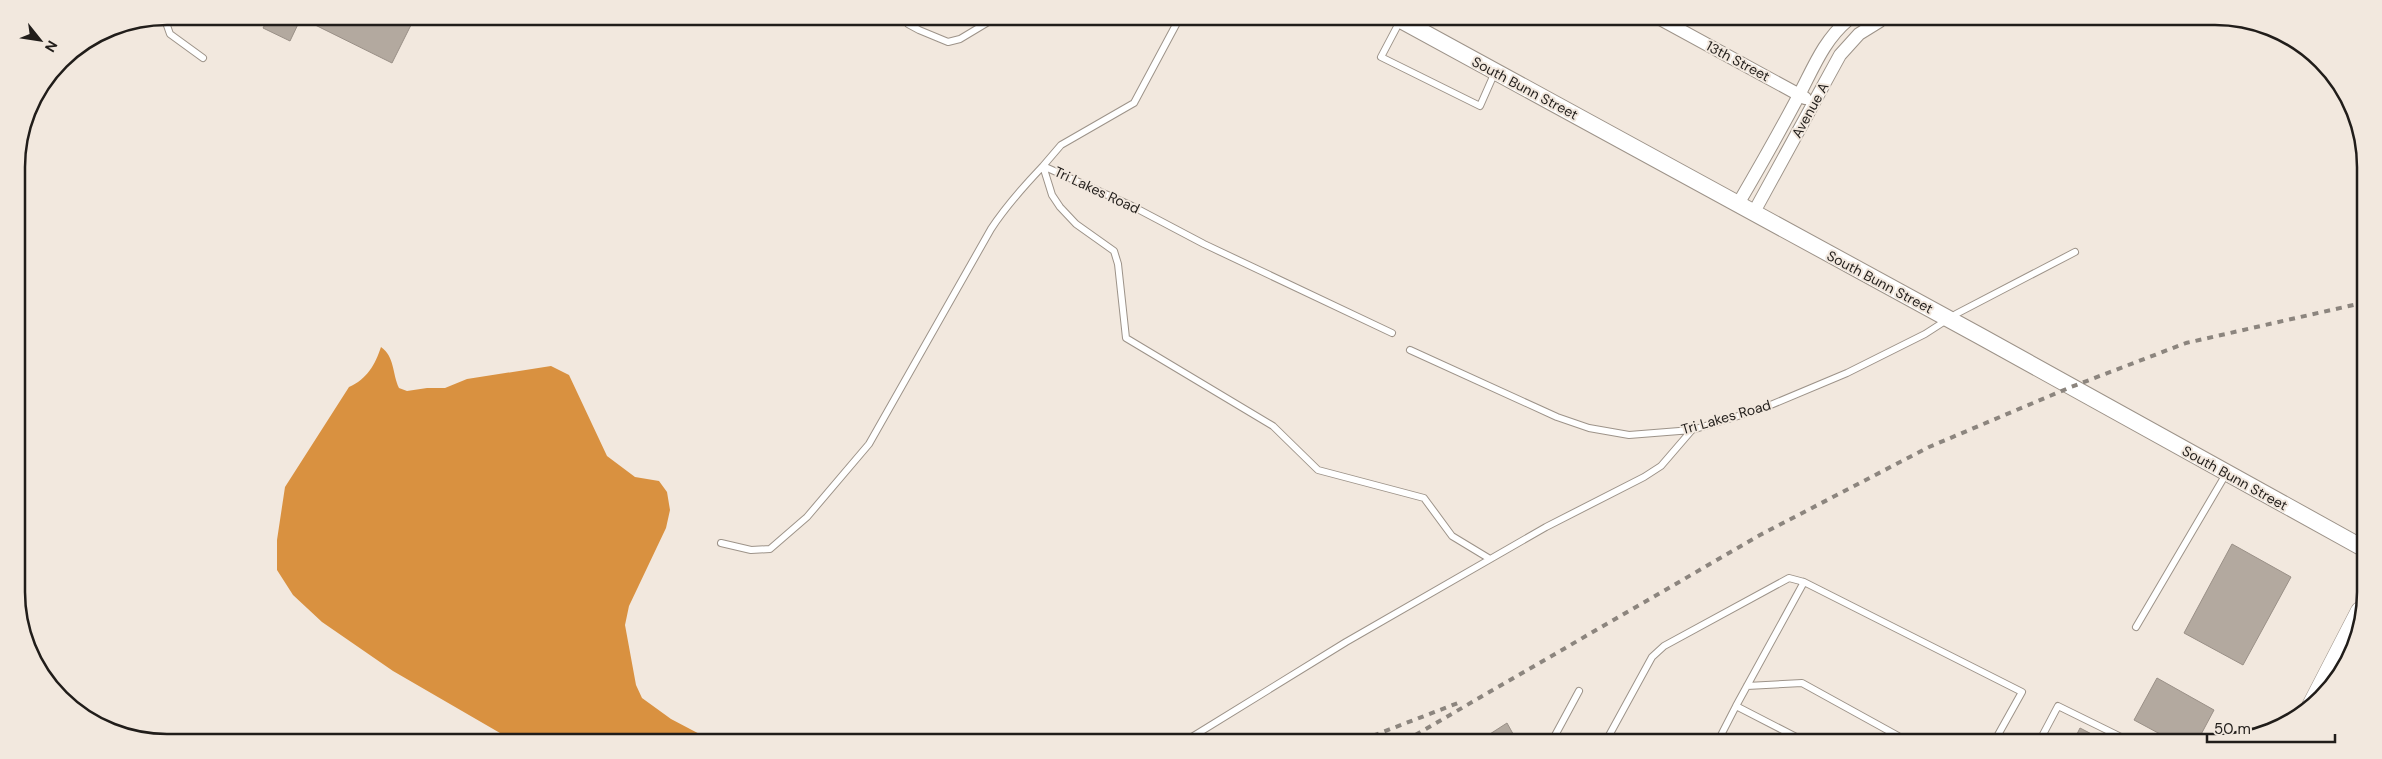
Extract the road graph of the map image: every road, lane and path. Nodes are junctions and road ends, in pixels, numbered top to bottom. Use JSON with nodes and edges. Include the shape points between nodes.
{"nodes":[{"id":1,"x":167,"y":25,"type":"edge"},
{"id":2,"x":910,"y":25,"type":"edge"},
{"id":3,"x":983,"y":25,"type":"edge"},
{"id":4,"x":1176,"y":25,"type":"edge"},
{"id":5,"x":1397,"y":25,"type":"edge"},
{"id":6,"x":1409,"y":25,"type":"edge"},
{"id":7,"x":1671,"y":25,"type":"edge"},
{"id":8,"x":1843,"y":25,"type":"edge"},
{"id":9,"x":1873,"y":25,"type":"edge"},
{"id":10,"x":203,"y":58,"type":"dead end"},
{"id":11,"x":1495,"y":72,"type":"junction"},
{"id":12,"x":1800,"y":94,"type":"junction"},
{"id":13,"x":1814,"y":102,"type":"junction"},
{"id":14,"x":1043,"y":166,"type":"junction"},
{"id":15,"x":1738,"y":204,"type":"junction"},
{"id":16,"x":1754,"y":212,"type":"junction"},
{"id":17,"x":2075,"y":252,"type":"dead end"},
{"id":18,"x":1950,"y":319,"type":"junction"},
{"id":19,"x":1392,"y":334,"type":"dead end"},
{"id":20,"x":1410,"y":350,"type":"dead end"},
{"id":21,"x":1692,"y":430,"type":"junction"},
{"id":22,"x":2226,"y":473,"type":"junction"},
{"id":23,"x":721,"y":543,"type":"dead end"},
{"id":24,"x":2357,"y":545,"type":"edge"},
{"id":25,"x":1490,"y":559,"type":"junction"},
{"id":26,"x":1804,"y":582,"type":"junction"},
{"id":27,"x":2136,"y":627,"type":"dead end"},
{"id":28,"x":2351,"y":630,"type":"edge"},
{"id":29,"x":2325,"y":682,"type":"edge"},
{"id":30,"x":1747,"y":686,"type":"junction"},
{"id":31,"x":1579,"y":691,"type":"dead end"},
{"id":32,"x":1736,"y":706,"type":"junction"},
{"id":33,"x":1198,"y":734,"type":"edge"},
{"id":34,"x":1556,"y":734,"type":"edge"},
{"id":35,"x":1610,"y":734,"type":"edge"},
{"id":36,"x":1722,"y":734,"type":"edge"},
{"id":37,"x":1789,"y":734,"type":"edge"},
{"id":38,"x":1894,"y":734,"type":"edge"},
{"id":39,"x":1998,"y":734,"type":"edge"},
{"id":40,"x":2043,"y":734,"type":"edge"},
{"id":41,"x":2115,"y":734,"type":"edge"}],
"edges":[{"from":1,"to":10,"type":"lane","via":[[170,34]]},
{"from":2,"to":3,"type":"lane","via":[[948,42]]},
{"from":4,"to":14,"type":"lane","via":[[1134,103],[1061,145]]},
{"from":5,"to":11,"type":"lane","via":[[1381,57],[1480,106]]},
{"from":6,"to":11,"type":"street","name":"South Bunn Street"},
{"from":7,"to":12,"type":"street","name":"13th Street"},
{"from":8,"to":12,"type":"street","name":"Avenue A","via":[[1816,60]]},
{"from":9,"to":13,"type":"street","name":"Avenue A","via":[[1840,55]]},
{"from":11,"to":15,"type":"street","name":"South Bunn Street"},
{"from":12,"to":13,"type":"street","name":"13th Street"},
{"from":12,"to":15,"type":"street","name":"Avenue A"},
{"from":13,"to":16,"type":"street","name":"Avenue A"},
{"from":14,"to":19,"type":"lane","name":"Tri Lakes Road","via":[[1132,206]]},
{"from":14,"to":23,"type":"lane","name":"Tri Lakes Road","via":[[1009,202],[869,444],[807,518],[770,549],[751,550]]},
{"from":14,"to":25,"type":"lane","via":[[1052,195],[1060,206],[1076,224],[1114,251],[1126,338],[1273,426],[1318,470],[1424,498],[1452,536]]},
{"from":15,"to":16,"type":"street","name":"South Bunn Street"},
{"from":16,"to":18,"type":"street","name":"South Bunn Street"},
{"from":17,"to":18,"type":"lane","name":"Tri Lakes Road"},
{"from":18,"to":21,"type":"lane","name":"Tri Lakes Road","via":[[1899,348],[1778,402]]},
{"from":18,"to":22,"type":"street","name":"South Bunn Street"},
{"from":20,"to":21,"type":"lane","name":"Tri Lakes Road","via":[[1557,417],[1589,428],[1629,435]]},
{"from":21,"to":25,"type":"lane","via":[[1662,466]]},
{"from":22,"to":24,"type":"street","name":"South Bunn Street"},
{"from":22,"to":27,"type":"lane"},
{"from":25,"to":33,"type":"lane","via":[[1346,642]]},
{"from":26,"to":30,"type":"lane"},
{"from":26,"to":35,"type":"lane","via":[[1789,578],[1664,646],[1652,657]]},
{"from":26,"to":39,"type":"lane","via":[[2022,692]]},
{"from":28,"to":29,"type":"highway"},
{"from":30,"to":32,"type":"lane"},
{"from":30,"to":38,"type":"lane","via":[[1802,683]]},
{"from":31,"to":34,"type":"lane"},
{"from":32,"to":36,"type":"lane"},
{"from":32,"to":37,"type":"lane"},
{"from":40,"to":41,"type":"lane","via":[[2058,706]]}]}
